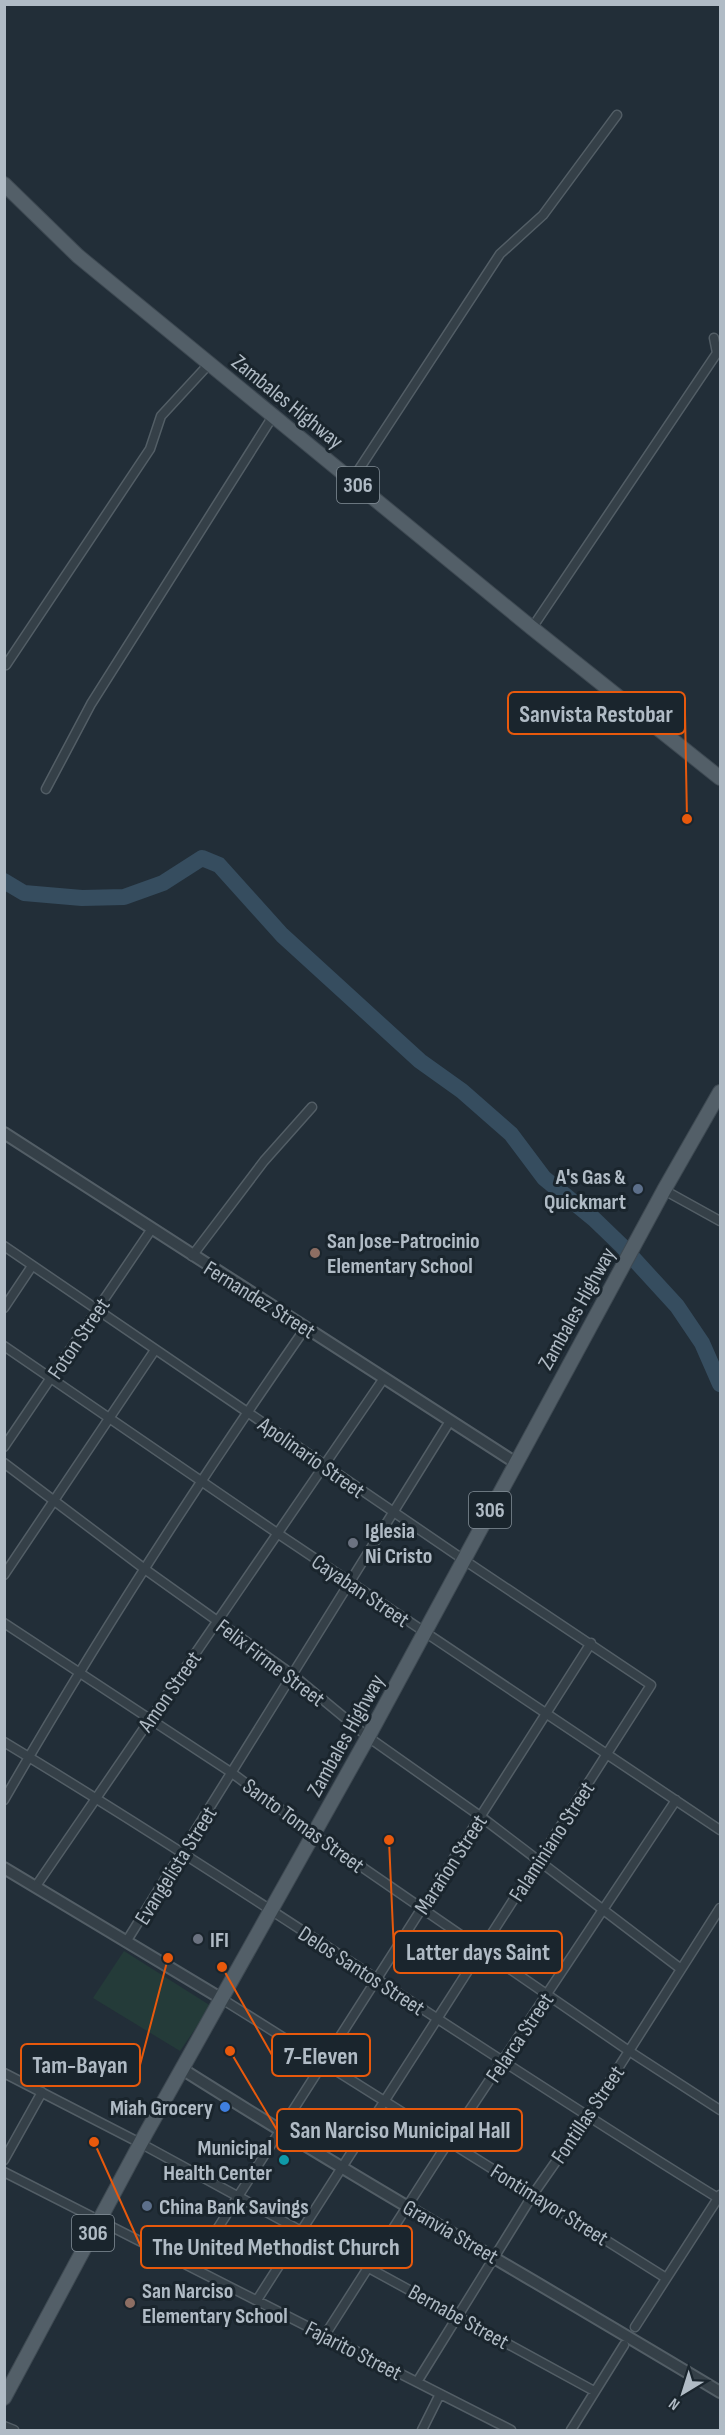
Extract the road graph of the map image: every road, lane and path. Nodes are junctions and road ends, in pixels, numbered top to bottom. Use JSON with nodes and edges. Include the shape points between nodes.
{"nodes":[{"id":1,"x":617,"y":116,"type":"dead end"},
{"id":2,"x":4,"y":184,"type":"edge"},
{"id":3,"x":714,"y":338,"type":"dead end"},
{"id":4,"x":719,"y":354,"type":"edge"},
{"id":5,"x":209,"y":364,"type":"junction"},
{"id":6,"x":273,"y":416,"type":"junction"},
{"id":7,"x":352,"y":480,"type":"junction"},
{"id":8,"x":532,"y":628,"type":"junction"},
{"id":9,"x":6,"y":665,"type":"edge"},
{"id":10,"x":720,"y":778,"type":"edge"},
{"id":11,"x":46,"y":789,"type":"dead end"},
{"id":12,"x":720,"y":1092,"type":"edge"},
{"id":13,"x":312,"y":1107,"type":"dead end"},
{"id":14,"x":4,"y":1134,"type":"edge"},
{"id":15,"x":664,"y":1190,"type":"junction"},
{"id":16,"x":720,"y":1221,"type":"edge"},
{"id":17,"x":152,"y":1230,"type":"junction"},
{"id":18,"x":4,"y":1246,"type":"edge"},
{"id":19,"x":192,"y":1256,"type":"junction"},
{"id":20,"x":33,"y":1266,"type":"junction"},
{"id":21,"x":4,"y":1308,"type":"edge"},
{"id":22,"x":97,"y":1310,"type":"junction"},
{"id":23,"x":306,"y":1327,"type":"junction"},
{"id":24,"x":4,"y":1346,"type":"edge"},
{"id":25,"x":155,"y":1350,"type":"junction"},
{"id":26,"x":51,"y":1377,"type":"junction"},
{"id":27,"x":384,"y":1378,"type":"junction"},
{"id":28,"x":247,"y":1412,"type":"junction"},
{"id":29,"x":109,"y":1416,"type":"junction"},
{"id":30,"x":450,"y":1420,"type":"junction"},
{"id":31,"x":4,"y":1447,"type":"edge"},
{"id":32,"x":4,"y":1463,"type":"edge"},
{"id":33,"x":516,"y":1463,"type":"junction"},
{"id":34,"x":324,"y":1465,"type":"junction"},
{"id":35,"x":203,"y":1480,"type":"junction"},
{"id":36,"x":54,"y":1501,"type":"junction"},
{"id":37,"x":393,"y":1512,"type":"junction"},
{"id":38,"x":278,"y":1533,"type":"junction"},
{"id":39,"x":464,"y":1560,"type":"junction"},
{"id":40,"x":146,"y":1570,"type":"junction"},
{"id":41,"x":4,"y":1575,"type":"edge"},
{"id":42,"x":350,"y":1582,"type":"junction"},
{"id":43,"x":217,"y":1622,"type":"junction"},
{"id":44,"x":4,"y":1623,"type":"edge"},
{"id":45,"x":425,"y":1632,"type":"junction"},
{"id":46,"x":591,"y":1643,"type":"junction"},
{"id":47,"x":79,"y":1674,"type":"junction"},
{"id":48,"x":292,"y":1675,"type":"junction"},
{"id":49,"x":651,"y":1685,"type":"joint"},
{"id":50,"x":546,"y":1713,"type":"junction"},
{"id":51,"x":149,"y":1719,"type":"junction"},
{"id":52,"x":368,"y":1737,"type":"junction"},
{"id":53,"x":4,"y":1742,"type":"edge"},
{"id":54,"x":607,"y":1754,"type":"junction"},
{"id":55,"x":29,"y":1757,"type":"junction"},
{"id":56,"x":232,"y":1773,"type":"junction"},
{"id":57,"x":94,"y":1798,"type":"junction"},
{"id":58,"x":4,"y":1800,"type":"edge"},
{"id":59,"x":676,"y":1800,"type":"junction"},
{"id":60,"x":480,"y":1816,"type":"junction"},
{"id":61,"x":720,"y":1830,"type":"edge"},
{"id":62,"x":314,"y":1834,"type":"junction"},
{"id":63,"x":182,"y":1854,"type":"junction"},
{"id":64,"x":539,"y":1861,"type":"junction"},
{"id":65,"x":4,"y":1868,"type":"edge"},
{"id":66,"x":36,"y":1886,"type":"junction"},
{"id":67,"x":422,"y":1908,"type":"junction"},
{"id":68,"x":720,"y":1908,"type":"edge"},
{"id":69,"x":603,"y":1910,"type":"junction"},
{"id":70,"x":271,"y":1911,"type":"junction"},
{"id":71,"x":126,"y":1942,"type":"junction"},
{"id":72,"x":482,"y":1950,"type":"junction"},
{"id":73,"x":681,"y":1969,"type":"junction"},
{"id":74,"x":375,"y":1979,"type":"junction"},
{"id":75,"x":548,"y":1995,"type":"junction"},
{"id":76,"x":222,"y":1999,"type":"junction"},
{"id":77,"x":436,"y":2017,"type":"junction"},
{"id":78,"x":629,"y":2051,"type":"junction"},
{"id":79,"x":503,"y":2060,"type":"junction"},
{"id":80,"x":323,"y":2061,"type":"junction"},
{"id":81,"x":182,"y":2069,"type":"junction"},
{"id":82,"x":4,"y":2073,"type":"edge"},
{"id":83,"x":42,"y":2092,"type":"junction"},
{"id":84,"x":385,"y":2100,"type":"junction"},
{"id":85,"x":720,"y":2110,"type":"edge"},
{"id":86,"x":587,"y":2117,"type":"junction"},
{"id":87,"x":280,"y":2131,"type":"junction"},
{"id":88,"x":449,"y":2141,"type":"junction"},
{"id":89,"x":140,"y":2143,"type":"junction"},
{"id":90,"x":4,"y":2160,"type":"edge"},
{"id":91,"x":341,"y":2169,"type":"junction"},
{"id":92,"x":4,"y":2172,"type":"edge"},
{"id":93,"x":534,"y":2193,"type":"junction"},
{"id":94,"x":238,"y":2196,"type":"junction"},
{"id":95,"x":719,"y":2196,"type":"edge"},
{"id":96,"x":409,"y":2207,"type":"junction"},
{"id":97,"x":100,"y":2220,"type":"junction"},
{"id":98,"x":301,"y":2231,"type":"junction"},
{"id":99,"x":495,"y":2256,"type":"junction"},
{"id":100,"x":370,"y":2267,"type":"junction"},
{"id":101,"x":193,"y":2268,"type":"junction"},
{"id":102,"x":666,"y":2278,"type":"junction"},
{"id":103,"x":257,"y":2300,"type":"junction"},
{"id":104,"x":459,"y":2316,"type":"junction"},
{"id":105,"x":635,"y":2327,"type":"dead end"},
{"id":106,"x":325,"y":2335,"type":"junction"},
{"id":107,"x":624,"y":2345,"type":"dead end"},
{"id":108,"x":417,"y":2382,"type":"junction"},
{"id":109,"x":594,"y":2391,"type":"junction"},
{"id":110,"x":720,"y":2392,"type":"edge"},
{"id":111,"x":440,"y":2394,"type":"junction"},
{"id":112,"x":4,"y":2398,"type":"edge"},
{"id":113,"x":4,"y":2426,"type":"edge"},
{"id":114,"x":14,"y":2430,"type":"edge"},
{"id":115,"x":422,"y":2430,"type":"edge"},
{"id":116,"x":511,"y":2430,"type":"edge"},
{"id":117,"x":571,"y":2430,"type":"edge"}],
"edges":[{"from":1,"to":7,"type":"street","via":[[543,215],[495,262]]},
{"from":2,"to":5,"type":"main road","name":"Zambales Highway","number":"306","via":[[78,256]]},
{"from":3,"to":4,"type":"street"},
{"from":4,"to":8,"type":"street"},
{"from":5,"to":6,"type":"main road","name":"Zambales Highway","number":"306"},
{"from":5,"to":9,"type":"street","via":[[161,416],[150,449]]},
{"from":6,"to":7,"type":"main road","name":"Zambales Highway","number":"306"},
{"from":6,"to":11,"type":"street","via":[[91,704]]},
{"from":7,"to":8,"type":"main road","name":"Zambales Highway","number":"306"},
{"from":8,"to":10,"type":"main road","name":"Zambales Highway","number":"306"},
{"from":12,"to":15,"type":"main road","name":"Zambales Highway","number":"306"},
{"from":13,"to":19,"type":"street","via":[[264,1161]]},
{"from":14,"to":17,"type":"street","name":"Fernandez Street"},
{"from":15,"to":16,"type":"street"},
{"from":15,"to":33,"type":"main road","name":"Zambales Highway","number":"306"},
{"from":17,"to":19,"type":"street","name":"Fernandez Street"},
{"from":17,"to":22,"type":"street","name":"Foton Street"},
{"from":18,"to":20,"type":"street","name":"Apolinario Street"},
{"from":19,"to":23,"type":"street","name":"Fernandez Street"},
{"from":20,"to":21,"type":"street"},
{"from":20,"to":22,"type":"street","name":"Apolinario Street"},
{"from":22,"to":25,"type":"street","name":"Apolinario Street"},
{"from":22,"to":26,"type":"street","name":"Foton Street"},
{"from":23,"to":27,"type":"street","name":"Fernandez Street"},
{"from":23,"to":28,"type":"street"},
{"from":24,"to":26,"type":"street","name":"Cayaban Street"},
{"from":25,"to":28,"type":"street","name":"Apolinario Street"},
{"from":25,"to":29,"type":"street"},
{"from":26,"to":29,"type":"street","name":"Cayaban Street"},
{"from":26,"to":31,"type":"street","name":"Foton Street"},
{"from":27,"to":30,"type":"street","name":"Fernandez Street"},
{"from":27,"to":34,"type":"street","name":"Amon Street"},
{"from":28,"to":34,"type":"street","name":"Apolinario Street"},
{"from":28,"to":35,"type":"street"},
{"from":29,"to":35,"type":"street","name":"Cayaban Street"},
{"from":29,"to":36,"type":"street"},
{"from":30,"to":33,"type":"street","name":"Fernandez Street"},
{"from":30,"to":37,"type":"street","name":"Evangelista Street"},
{"from":32,"to":36,"type":"street","name":"Felix Firme Street"},
{"from":33,"to":39,"type":"main road","name":"Zambales Highway","number":"306"},
{"from":34,"to":37,"type":"street","name":"Apolinario Street"},
{"from":34,"to":38,"type":"street","name":"Amon Street"},
{"from":35,"to":38,"type":"street","name":"Cayaban Street"},
{"from":35,"to":40,"type":"street"},
{"from":36,"to":40,"type":"street","name":"Felix Firme Street"},
{"from":36,"to":41,"type":"street"},
{"from":37,"to":39,"type":"street","name":"Apolinario Street"},
{"from":37,"to":42,"type":"street","name":"Evangelista Street"},
{"from":38,"to":42,"type":"street","name":"Cayaban Street"},
{"from":38,"to":43,"type":"street","name":"Amon Street"},
{"from":39,"to":45,"type":"main road","name":"Zambales Highway","number":"306"},
{"from":39,"to":46,"type":"street","name":"Apolinario Street"},
{"from":40,"to":43,"type":"street","name":"Felix Firme Street"},
{"from":40,"to":47,"type":"street"},
{"from":42,"to":45,"type":"street","name":"Cayaban Street"},
{"from":42,"to":48,"type":"street","name":"Evangelista Street"},
{"from":43,"to":48,"type":"street","name":"Felix Firme Street"},
{"from":43,"to":51,"type":"street","name":"Amon Street"},
{"from":44,"to":47,"type":"street","name":"Santo Tomas Street"},
{"from":45,"to":50,"type":"street","name":"Cayaban Street"},
{"from":45,"to":52,"type":"main road","name":"Zambales Highway","number":"306"},
{"from":46,"to":49,"type":"street","name":"Apolinario Street"},
{"from":46,"to":50,"type":"street","name":"Marañon Street"},
{"from":47,"to":51,"type":"street","name":"Santo Tomas Street"},
{"from":47,"to":55,"type":"street"},
{"from":48,"to":52,"type":"street","name":"Felix Firme Street"},
{"from":48,"to":56,"type":"street","name":"Evangelista Street"},
{"from":49,"to":54,"type":"street","name":"Falaminiano Street"},
{"from":50,"to":54,"type":"street","name":"Cayaban Street"},
{"from":50,"to":60,"type":"street","name":"Marañon Street"},
{"from":51,"to":56,"type":"street","name":"Santo Tomas Street"},
{"from":51,"to":57,"type":"street","name":"Amon Street"},
{"from":52,"to":60,"type":"street","name":"Felix Firme Street"},
{"from":52,"to":62,"type":"main road","name":"Zambales Highway","number":"306"},
{"from":53,"to":55,"type":"street","name":"Delos Santos Street"},
{"from":54,"to":59,"type":"street","name":"Cayaban Street"},
{"from":54,"to":64,"type":"street","name":"Falaminiano Street"},
{"from":55,"to":57,"type":"street","name":"Delos Santos Street"},
{"from":55,"to":58,"type":"street"},
{"from":56,"to":62,"type":"street","name":"Santo Tomas Street"},
{"from":56,"to":63,"type":"street","name":"Evangelista Street"},
{"from":57,"to":63,"type":"street","name":"Delos Santos Street"},
{"from":57,"to":66,"type":"street","name":"Amon Street"},
{"from":59,"to":61,"type":"street","name":"Cayaban Street"},
{"from":59,"to":69,"type":"street","name":"Felarca Street"},
{"from":60,"to":64,"type":"street","name":"Felix Firme Street"},
{"from":60,"to":67,"type":"street","name":"Marañon Street"},
{"from":62,"to":67,"type":"street","name":"Santo Tomas Street"},
{"from":62,"to":70,"type":"main road","name":"Zambales Highway","number":"306"},
{"from":63,"to":70,"type":"street","name":"Delos Santos Street"},
{"from":63,"to":71,"type":"street","name":"Evangelista Street"},
{"from":64,"to":69,"type":"street","name":"Felix Firme Street"},
{"from":64,"to":72,"type":"street","name":"Falaminiano Street"},
{"from":65,"to":66,"type":"street","name":"Fontimayor Street"},
{"from":66,"to":71,"type":"street","name":"Fontimayor Street"},
{"from":67,"to":72,"type":"street","name":"Santo Tomas Street"},
{"from":67,"to":74,"type":"street","name":"Marañon Street"},
{"from":68,"to":73,"type":"street","name":"Fontillas Street"},
{"from":69,"to":73,"type":"street","name":"Felix Firme Street"},
{"from":69,"to":75,"type":"street","name":"Felarca Street"},
{"from":70,"to":74,"type":"street","name":"Delos Santos Street"},
{"from":70,"to":76,"type":"main road","name":"Zambales Highway","number":"306"},
{"from":71,"to":76,"type":"street","name":"Fontimayor Street"},
{"from":72,"to":75,"type":"street","name":"Santo Tomas Street"},
{"from":72,"to":77,"type":"street","name":"Falaminiano Street"},
{"from":73,"to":78,"type":"street","name":"Fontillas Street"},
{"from":74,"to":77,"type":"street","name":"Delos Santos Street"},
{"from":74,"to":80,"type":"street","name":"Marañon Street"},
{"from":75,"to":78,"type":"street","name":"Santo Tomas Street"},
{"from":75,"to":79,"type":"street","name":"Felarca Street"},
{"from":76,"to":80,"type":"street","name":"Fontimayor Street"},
{"from":76,"to":81,"type":"main road","name":"Zambales Highway","number":"306"},
{"from":77,"to":79,"type":"street","name":"Delos Santos Street"},
{"from":77,"to":84,"type":"street","name":"Falaminiano Street"},
{"from":78,"to":85,"type":"street","name":"Santo Tomas Street"},
{"from":78,"to":86,"type":"street","name":"Fontillas Street"},
{"from":79,"to":86,"type":"street","name":"Delos Santos Street"},
{"from":79,"to":88,"type":"street","name":"Felarca Street"},
{"from":80,"to":84,"type":"street","name":"Fontimayor Street"},
{"from":80,"to":87,"type":"street","name":"Marañon Street"},
{"from":81,"to":87,"type":"street","name":"Granvia Street"},
{"from":81,"to":89,"type":"main road","name":"Zambales Highway","number":"306"},
{"from":82,"to":83,"type":"street","name":"Bernabe Street"},
{"from":83,"to":89,"type":"street","name":"Bernabe Street"},
{"from":83,"to":90,"type":"street"},
{"from":84,"to":88,"type":"street","name":"Fontimayor Street"},
{"from":84,"to":91,"type":"street","name":"Falaminiano Street"},
{"from":86,"to":93,"type":"street","name":"Fontillas Street"},
{"from":86,"to":95,"type":"street","name":"Delos Santos Street"},
{"from":87,"to":91,"type":"street","name":"Granvia Street"},
{"from":87,"to":94,"type":"street","name":"Marañon Street"},
{"from":88,"to":93,"type":"street","name":"Fontimayor Street"},
{"from":88,"to":96,"type":"street","name":"Felarca Street"},
{"from":89,"to":94,"type":"street","name":"Bernabe Street"},
{"from":89,"to":97,"type":"main road","name":"Zambales Highway","number":"306"},
{"from":91,"to":96,"type":"street","name":"Granvia Street"},
{"from":91,"to":98,"type":"street","name":"Falaminiano Street"},
{"from":92,"to":97,"type":"street","name":"Fajarito Street"},
{"from":93,"to":99,"type":"street","name":"Fontillas Street"},
{"from":93,"to":102,"type":"street","name":"Fontimayor Street"},
{"from":94,"to":98,"type":"street","name":"Bernabe Street"},
{"from":94,"to":101,"type":"street","name":"Marañon Street"},
{"from":95,"to":102,"type":"street"},
{"from":96,"to":99,"type":"street","name":"Granvia Street"},
{"from":96,"to":100,"type":"street","name":"Felarca Street"},
{"from":97,"to":101,"type":"street","name":"Fajarito Street"},
{"from":97,"to":112,"type":"main road","name":"Zambales Highway","number":"306"},
{"from":98,"to":100,"type":"street","name":"Bernabe Street"},
{"from":98,"to":103,"type":"street","name":"Falaminiano Street"},
{"from":99,"to":104,"type":"street","name":"Fontillas Street"},
{"from":99,"to":110,"type":"street","name":"Granvia Street"},
{"from":100,"to":104,"type":"street","name":"Bernabe Street"},
{"from":100,"to":106,"type":"street","name":"Felarca Street"},
{"from":101,"to":103,"type":"street","name":"Fajarito Street"},
{"from":102,"to":105,"type":"street"},
{"from":103,"to":106,"type":"street","name":"Fajarito Street"},
{"from":104,"to":108,"type":"street","name":"Fontillas Street"},
{"from":104,"to":109,"type":"street","name":"Bernabe Street"},
{"from":106,"to":108,"type":"street","name":"Fajarito Street"},
{"from":107,"to":109,"type":"street"},
{"from":108,"to":111,"type":"street","name":"Fajarito Street"},
{"from":109,"to":117,"type":"street"},
{"from":111,"to":115,"type":"street"},
{"from":111,"to":116,"type":"street","name":"Fajarito Street"},
{"from":113,"to":114,"type":"street"}]}
